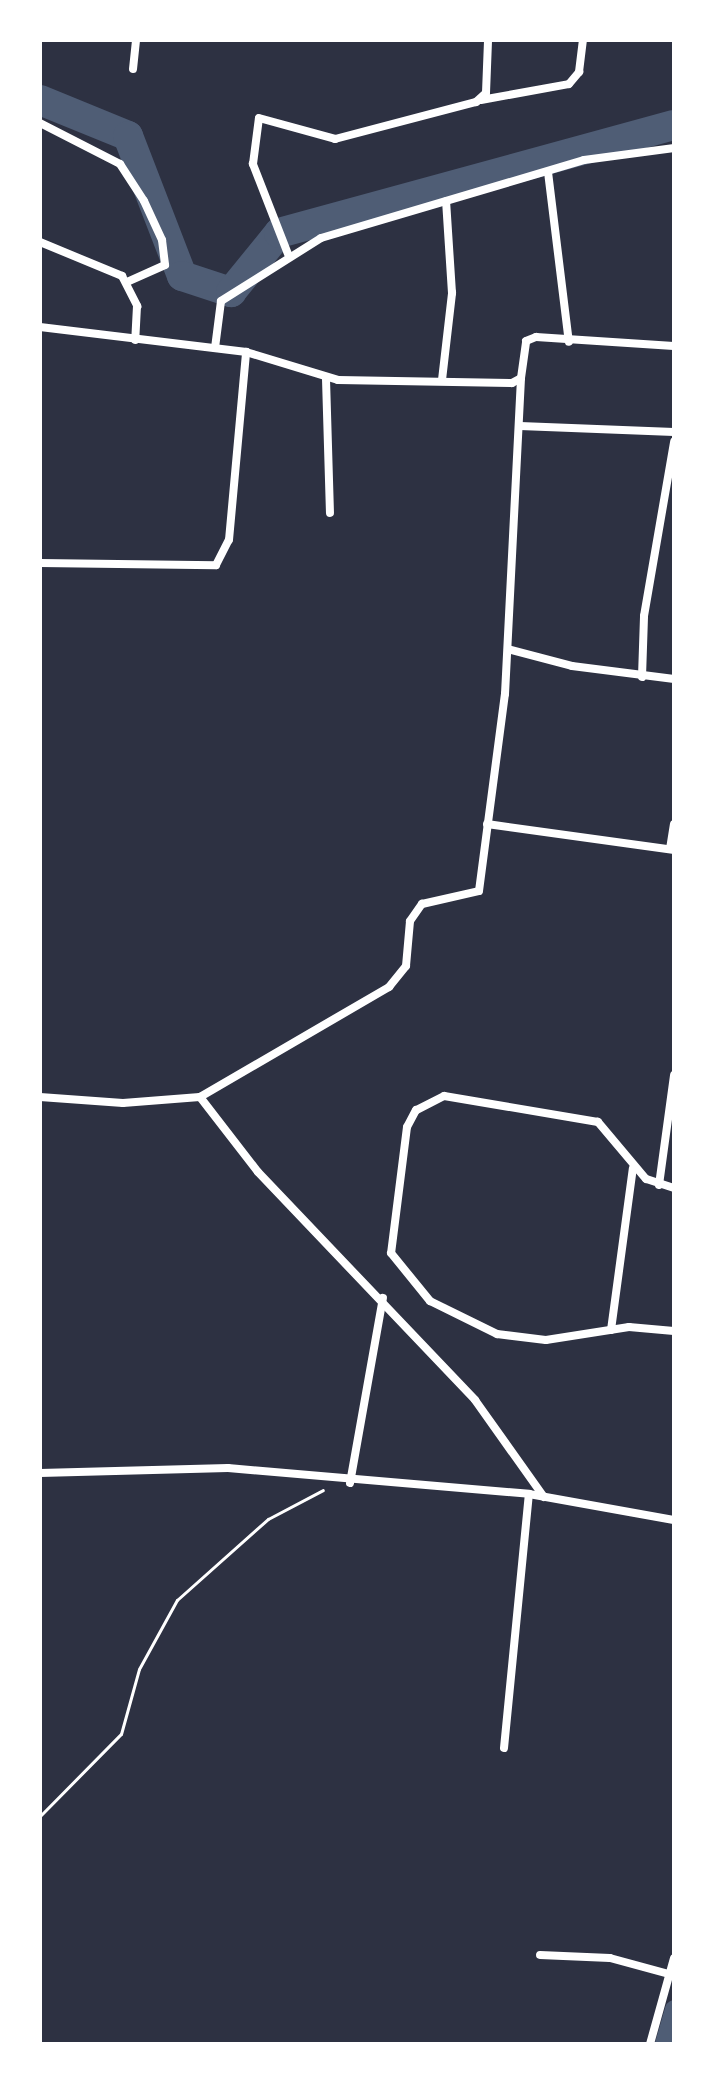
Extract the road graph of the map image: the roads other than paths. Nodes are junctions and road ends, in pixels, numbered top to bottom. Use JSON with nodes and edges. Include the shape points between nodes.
{"nodes":[{"id":1,"x":136,"y":40,"type":"edge"},
{"id":2,"x":488,"y":40,"type":"edge"},
{"id":3,"x":583,"y":40,"type":"edge"},
{"id":4,"x":133,"y":69,"type":"dead end"},
{"id":5,"x":481,"y":100,"type":"junction"},
{"id":6,"x":40,"y":123,"type":"edge"},
{"id":7,"x":674,"y":148,"type":"edge"},
{"id":8,"x":548,"y":172,"type":"junction"},
{"id":9,"x":446,"y":201,"type":"junction"},
{"id":10,"x":40,"y":242,"type":"edge"},
{"id":11,"x":288,"y":254,"type":"junction"},
{"id":12,"x":127,"y":282,"type":"junction"},
{"id":13,"x":40,"y":327,"type":"edge"},
{"id":14,"x":135,"y":340,"type":"junction"},
{"id":15,"x":569,"y":342,"type":"junction"},
{"id":16,"x":674,"y":346,"type":"edge"},
{"id":17,"x":215,"y":348,"type":"junction"},
{"id":18,"x":246,"y":352,"type":"junction"},
{"id":19,"x":521,"y":378,"type":"junction"},
{"id":20,"x":326,"y":379,"type":"junction"},
{"id":21,"x":442,"y":380,"type":"junction"},
{"id":22,"x":520,"y":426,"type":"junction"},
{"id":23,"x":674,"y":432,"type":"edge"},
{"id":24,"x":674,"y":442,"type":"edge"},
{"id":25,"x":330,"y":513,"type":"dead end"},
{"id":26,"x":40,"y":563,"type":"edge"},
{"id":27,"x":508,"y":649,"type":"junction"},
{"id":28,"x":642,"y":677,"type":"junction"},
{"id":29,"x":674,"y":679,"type":"edge"},
{"id":30,"x":487,"y":824,"type":"junction"},
{"id":31,"x":674,"y":824,"type":"edge"},
{"id":32,"x":672,"y":850,"type":"edge"},
{"id":33,"x":674,"y":1075,"type":"edge"},
{"id":34,"x":40,"y":1097,"type":"edge"},
{"id":35,"x":200,"y":1097,"type":"junction"},
{"id":36,"x":633,"y":1168,"type":"junction"},
{"id":37,"x":659,"y":1185,"type":"junction"},
{"id":38,"x":674,"y":1188,"type":"edge"},
{"id":39,"x":383,"y":1298,"type":"junction"},
{"id":40,"x":611,"y":1330,"type":"junction"},
{"id":41,"x":674,"y":1331,"type":"edge"},
{"id":42,"x":40,"y":1473,"type":"edge"},
{"id":43,"x":350,"y":1483,"type":"junction"},
{"id":44,"x":529,"y":1494,"type":"junction"},
{"id":45,"x":544,"y":1497,"type":"junction"},
{"id":46,"x":674,"y":1520,"type":"edge"},
{"id":47,"x":504,"y":1748,"type":"dead end"},
{"id":48,"x":540,"y":1955,"type":"dead end"},
{"id":49,"x":674,"y":1958,"type":"edge"},
{"id":50,"x":669,"y":1974,"type":"junction"},
{"id":51,"x":650,"y":2044,"type":"edge"}],
"edges":[{"from":1,"to":4,"type":"street"},
{"from":2,"to":5,"type":"street"},
{"from":3,"to":5,"type":"street","via":[[579,72],[569,84]]},
{"from":5,"to":11,"type":"street","via":[[335,139],[259,118],[250,149]]},
{"from":6,"to":12,"type":"street","via":[[120,164],[144,201],[162,240],[165,265]]},
{"from":7,"to":8,"type":"street"},
{"from":8,"to":9,"type":"street"},
{"from":8,"to":15,"type":"street"},
{"from":9,"to":11,"type":"street","via":[[359,222]]},
{"from":9,"to":21,"type":"street","via":[[452,293]]},
{"from":10,"to":12,"type":"street","via":[[104,265]]},
{"from":11,"to":17,"type":"street","via":[[221,301]]},
{"from":12,"to":14,"type":"street","via":[[137,306]]},
{"from":13,"to":14,"type":"street"},
{"from":14,"to":17,"type":"street"},
{"from":15,"to":16,"type":"street"},
{"from":15,"to":19,"type":"street","via":[[530,338]]},
{"from":17,"to":18,"type":"street"},
{"from":18,"to":20,"type":"street"},
{"from":18,"to":26,"type":"street","via":[[229,540],[216,565]]},
{"from":19,"to":21,"type":"street","via":[[502,385]]},
{"from":19,"to":22,"type":"street"},
{"from":20,"to":21,"type":"street"},
{"from":20,"to":25,"type":"street"},
{"from":22,"to":23,"type":"street"},
{"from":22,"to":27,"type":"street"},
{"from":24,"to":28,"type":"street","via":[[644,616]]},
{"from":27,"to":28,"type":"street"},
{"from":27,"to":30,"type":"street"},
{"from":28,"to":29,"type":"street"},
{"from":30,"to":32,"type":"street"},
{"from":30,"to":35,"type":"street","via":[[479,891],[414,910],[401,976]]},
{"from":31,"to":32,"type":"street"},
{"from":33,"to":37,"type":"street"},
{"from":34,"to":35,"type":"street","via":[[123,1103]]},
{"from":35,"to":39,"type":"street","via":[[258,1172]]},
{"from":36,"to":37,"type":"street"},
{"from":36,"to":40,"type":"street"},
{"from":36,"to":40,"type":"street","via":[[598,1122],[444,1096],[416,1110],[407,1127],[391,1215],[397,1269],[430,1301],[520,1339]]},
{"from":37,"to":38,"type":"street"},
{"from":39,"to":43,"type":"street"},
{"from":39,"to":45,"type":"street","via":[[475,1400]]},
{"from":40,"to":41,"type":"street"},
{"from":42,"to":43,"type":"street","via":[[228,1468]]},
{"from":43,"to":44,"type":"street"},
{"from":44,"to":45,"type":"street"},
{"from":44,"to":47,"type":"street"},
{"from":45,"to":46,"type":"street"},
{"from":48,"to":50,"type":"street","via":[[610,1958]]},
{"from":49,"to":50,"type":"street"},
{"from":50,"to":51,"type":"street"}]}
